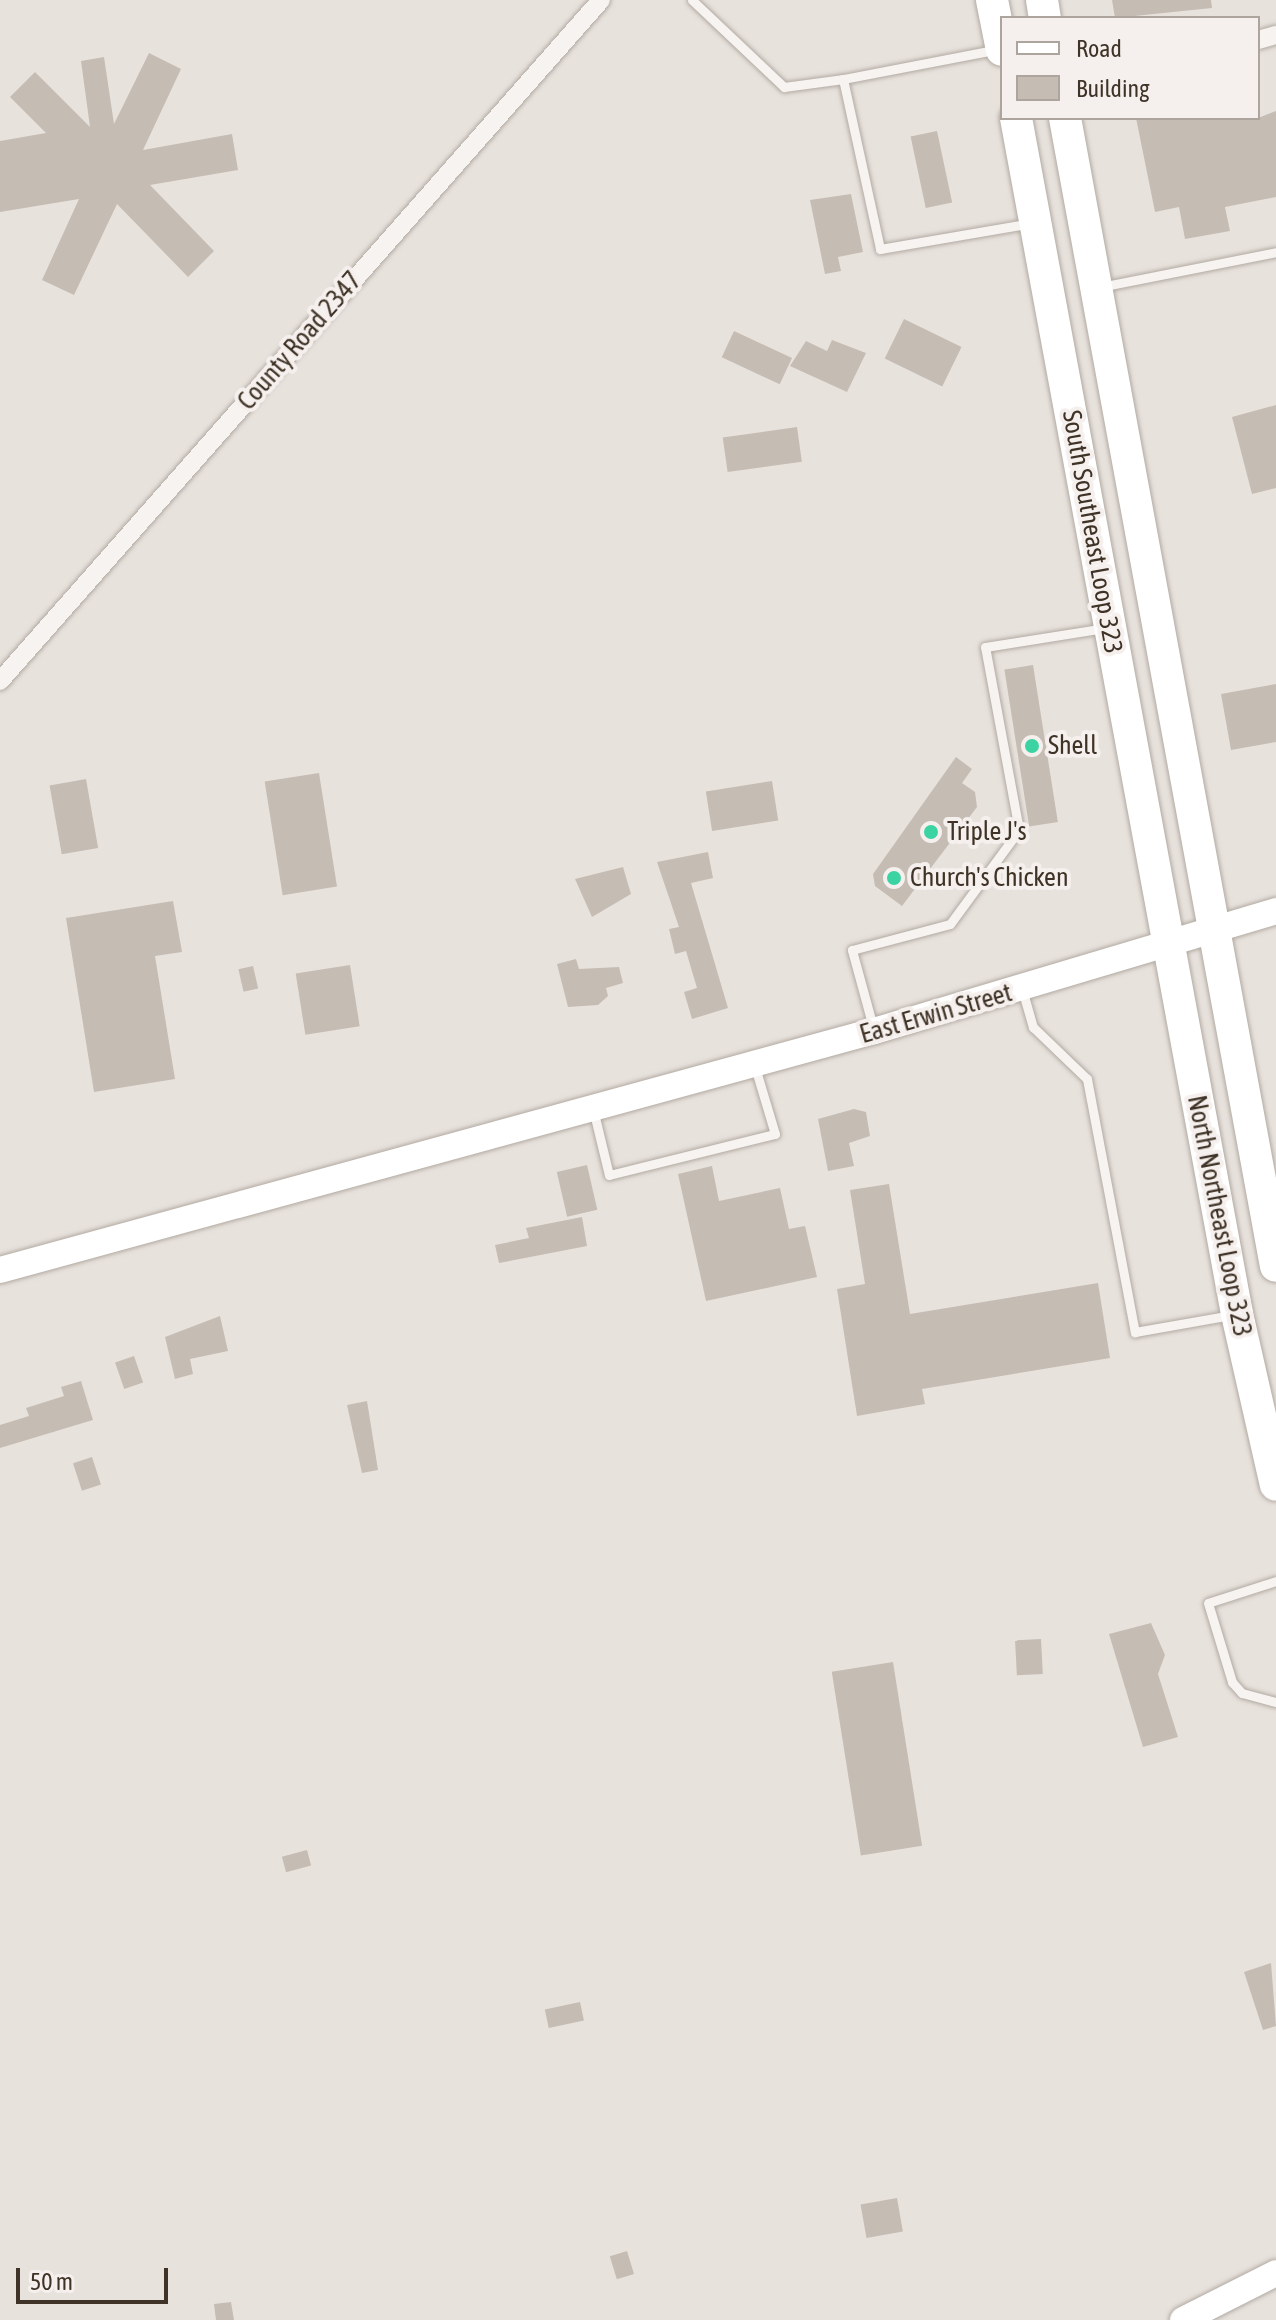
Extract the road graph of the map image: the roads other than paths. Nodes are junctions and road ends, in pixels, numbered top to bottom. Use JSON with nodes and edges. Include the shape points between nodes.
{"nodes":[{"id":1,"x":601,"y":0,"type":"edge"},
{"id":2,"x":692,"y":0,"type":"edge"},
{"id":3,"x":992,"y":0,"type":"edge"},
{"id":4,"x":1000,"y":39,"type":"edge"},
{"id":5,"x":1000,"y":49,"type":"edge"},
{"id":6,"x":843,"y":79,"type":"junction"},
{"id":7,"x":1016,"y":120,"type":"edge"},
{"id":8,"x":1065,"y":120,"type":"edge"},
{"id":9,"x":1036,"y":223,"type":"junction"},
{"id":10,"x":1276,"y":252,"type":"edge"},
{"id":11,"x":1097,"y":288,"type":"junction"},
{"id":12,"x":1108,"y":628,"type":"junction"},
{"id":13,"x":0,"y":681,"type":"edge"},
{"id":14,"x":1276,"y":911,"type":"edge"},
{"id":15,"x":1213,"y":933,"type":"junction"},
{"id":16,"x":1168,"y":947,"type":"junction"},
{"id":17,"x":1022,"y":989,"type":"junction"},
{"id":18,"x":874,"y":1031,"type":"junction"},
{"id":19,"x":754,"y":1063,"type":"junction"},
{"id":20,"x":592,"y":1106,"type":"junction"},
{"id":21,"x":1276,"y":1266,"type":"edge"},
{"id":22,"x":0,"y":1270,"type":"edge"},
{"id":23,"x":1237,"y":1314,"type":"junction"},
{"id":24,"x":1276,"y":1485,"type":"edge"},
{"id":25,"x":1276,"y":1581,"type":"edge"},
{"id":26,"x":1276,"y":1702,"type":"edge"},
{"id":27,"x":1276,"y":2273,"type":"edge"},
{"id":28,"x":1183,"y":2320,"type":"edge"}],
"edges":[{"from":1,"to":13,"type":"street","name":"County Road 2347"},
{"from":2,"to":6,"type":"lane","via":[[784,87]]},
{"from":3,"to":4,"type":"highway"},
{"from":5,"to":6,"type":"lane"},
{"from":6,"to":9,"type":"lane","via":[[880,249]]},
{"from":7,"to":9,"type":"highway","name":"South Southeast Loop 323"},
{"from":8,"to":11,"type":"highway","name":"South Southeast Loop 323"},
{"from":9,"to":12,"type":"highway","name":"South Southeast Loop 323"},
{"from":10,"to":11,"type":"lane"},
{"from":11,"to":15,"type":"highway","name":"South Southeast Loop 323"},
{"from":12,"to":16,"type":"highway","name":"South Southeast Loop 323"},
{"from":12,"to":18,"type":"lane","via":[[985,647],[1019,830],[950,924],[852,950]]},
{"from":14,"to":15,"type":"main road","name":"East Erwin Street"},
{"from":15,"to":16,"type":"main road","name":"East Erwin Street"},
{"from":15,"to":21,"type":"highway","name":"North Northeast Loop 323"},
{"from":16,"to":17,"type":"main road","name":"East Erwin Street"},
{"from":16,"to":23,"type":"highway","name":"North Northeast Loop 323"},
{"from":17,"to":18,"type":"main road","name":"East Erwin Street"},
{"from":17,"to":23,"type":"lane","via":[[1033,1027],[1087,1079],[1135,1332]]},
{"from":18,"to":19,"type":"main road","name":"East Erwin Street"},
{"from":19,"to":20,"type":"main road","name":"East Erwin Street"},
{"from":19,"to":20,"type":"lane","via":[[775,1134],[609,1175]]},
{"from":20,"to":22,"type":"main road","name":"East Erwin Street"},
{"from":23,"to":24,"type":"highway","name":"North Northeast Loop 323"},
{"from":25,"to":26,"type":"lane","via":[[1208,1603],[1232,1682]]},
{"from":27,"to":28,"type":"main road"}]}
